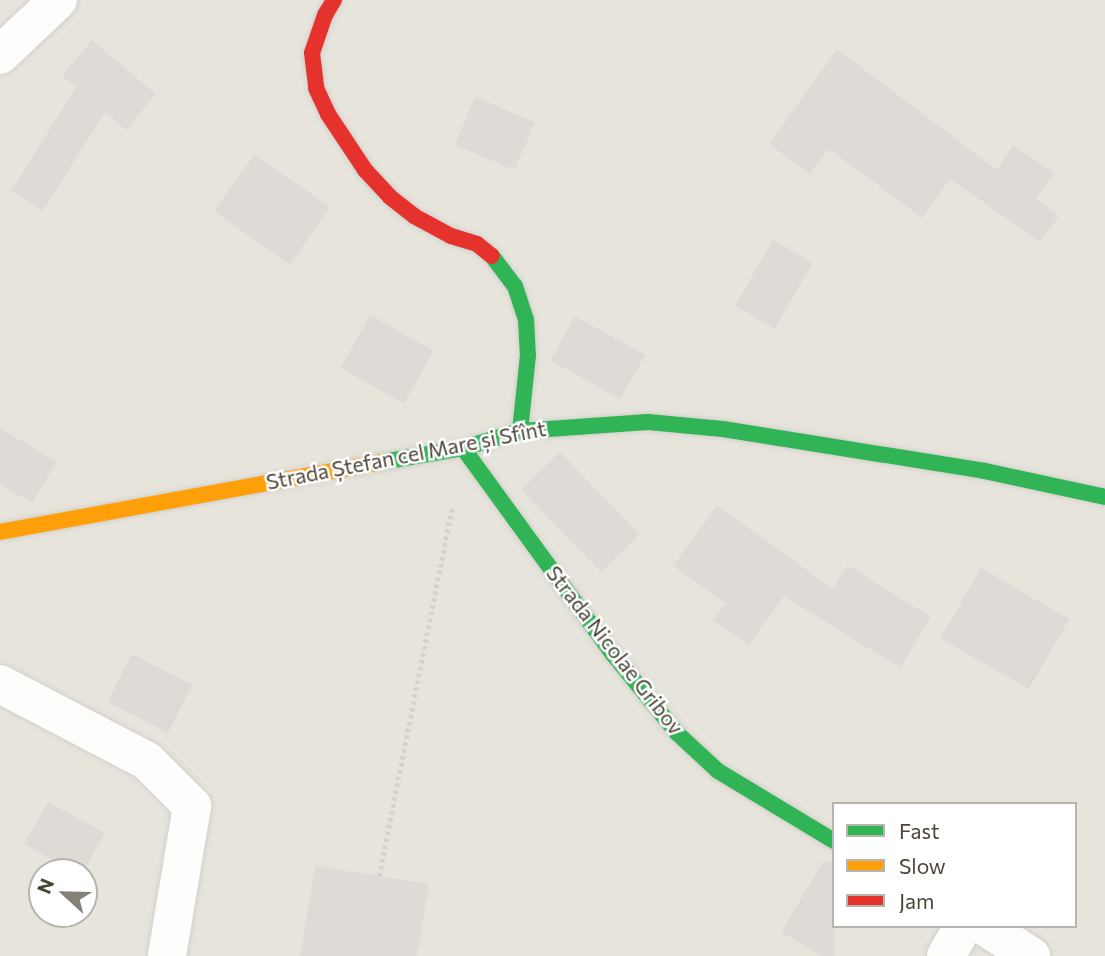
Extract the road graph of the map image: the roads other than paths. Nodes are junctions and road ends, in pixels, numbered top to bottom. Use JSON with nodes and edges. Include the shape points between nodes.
{"nodes":[{"id":1,"x":58,"y":0,"type":"edge"},
{"id":2,"x":334,"y":0,"type":"edge"},
{"id":3,"x":0,"y":55,"type":"edge"},
{"id":4,"x":520,"y":430,"type":"junction"},
{"id":5,"x":463,"y":448,"type":"junction"},
{"id":6,"x":1105,"y":497,"type":"edge"},
{"id":7,"x":0,"y":533,"type":"edge"},
{"id":8,"x":0,"y":684,"type":"edge"},
{"id":9,"x":832,"y":840,"type":"edge"},
{"id":10,"x":962,"y":928,"type":"edge"},
{"id":11,"x":987,"y":928,"type":"edge"},
{"id":12,"x":167,"y":956,"type":"edge"},
{"id":13,"x":946,"y":956,"type":"edge"},
{"id":14,"x":1031,"y":956,"type":"edge"}],
"edges":[{"from":1,"to":3,"type":"street"},
{"from":2,"to":4,"type":"street","via":[[312,53],[316,88],[328,114],[365,170],[390,197],[451,236],[477,244],[515,286],[526,319],[528,355]]},
{"from":4,"to":5,"type":"street","name":"Strada Ștefan cel Mare și Sfînt"},
{"from":4,"to":6,"type":"street","name":"Strada Ștefan cel Mare și Sfînt","via":[[648,422],[723,429],[985,471]]},
{"from":5,"to":7,"type":"street","name":"Strada Ștefan cel Mare și Sfînt"},
{"from":5,"to":9,"type":"street","name":"Strada Nicolae Gribov","via":[[612,653],[677,733],[718,771]]},
{"from":8,"to":12,"type":"street","via":[[146,761],[192,806]]},
{"from":10,"to":13,"type":"street"},
{"from":11,"to":14,"type":"street"}]}
